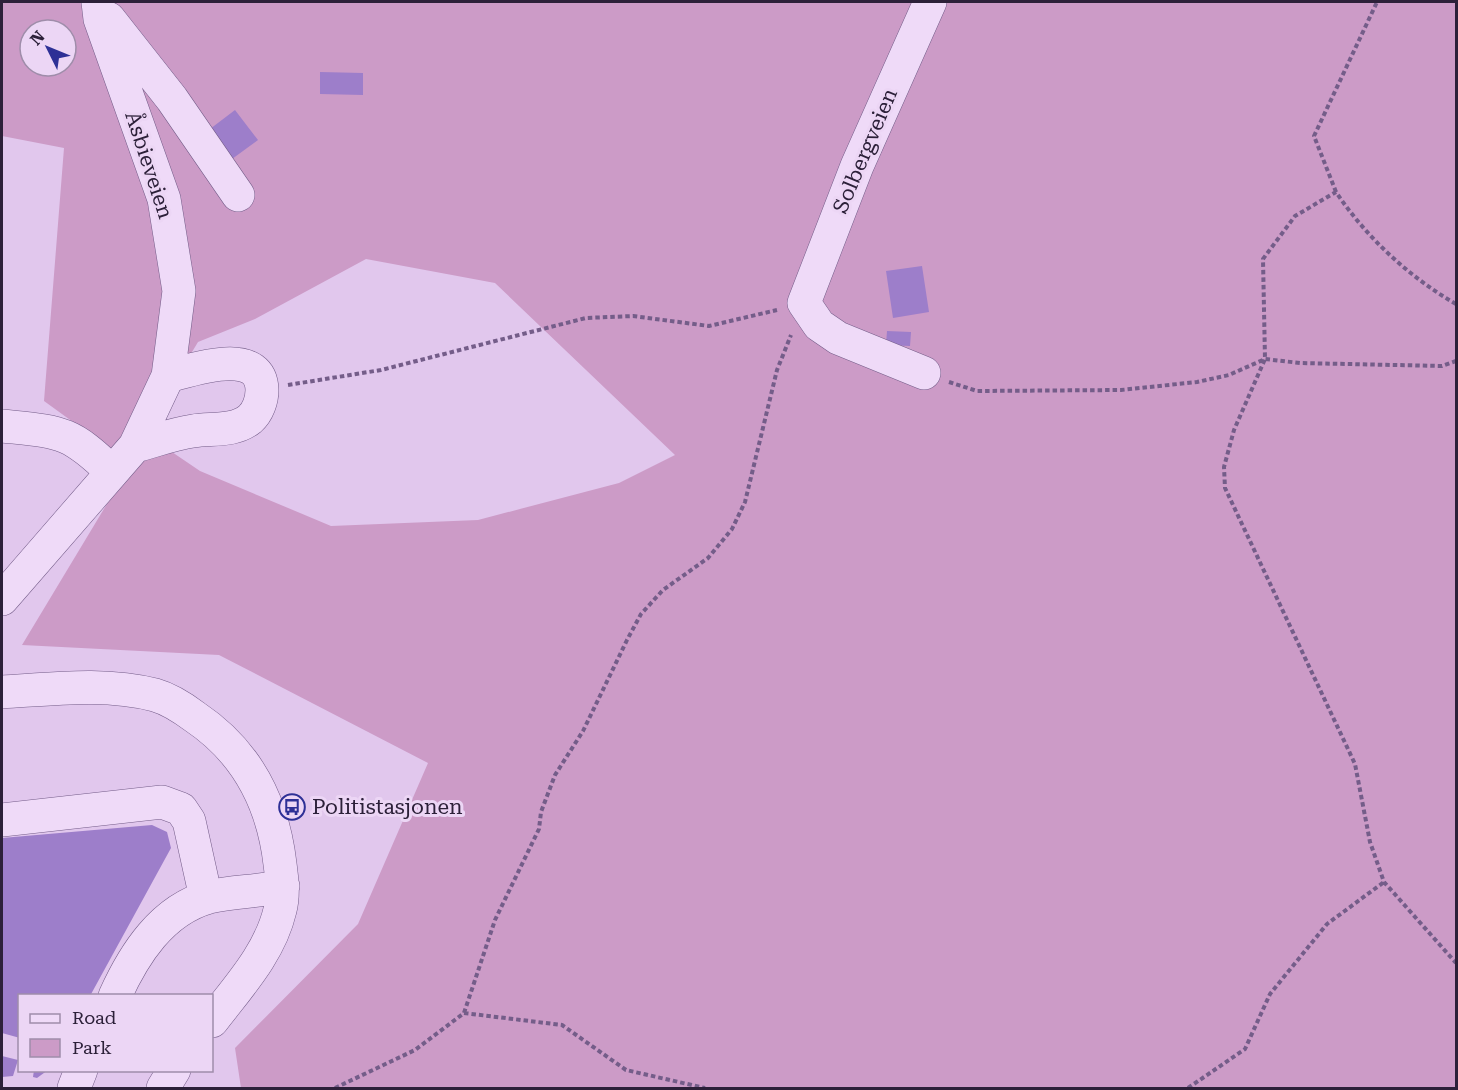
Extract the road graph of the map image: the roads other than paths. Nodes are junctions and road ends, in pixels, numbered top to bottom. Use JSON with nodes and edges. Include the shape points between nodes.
{"nodes":[{"id":1,"x":930,"y":2,"type":"edge"},
{"id":2,"x":99,"y":10,"type":"edge"},
{"id":3,"x":238,"y":195,"type":"dead end"},
{"id":4,"x":924,"y":373,"type":"road end"},
{"id":5,"x":168,"y":376,"type":"junction"},
{"id":6,"x":2,"y":426,"type":"edge"},
{"id":7,"x":135,"y":446,"type":"junction"},
{"id":8,"x":112,"y":472,"type":"junction"},
{"id":9,"x":2,"y":599,"type":"edge"},
{"id":10,"x":2,"y":692,"type":"edge"},
{"id":11,"x":2,"y":820,"type":"edge"},
{"id":12,"x":283,"y":886,"type":"junction"},
{"id":13,"x":206,"y":898,"type":"junction"},
{"id":14,"x":116,"y":994,"type":"edge"},
{"id":15,"x":213,"y":1020,"type":"edge"},
{"id":16,"x":81,"y":1072,"type":"edge"},
{"id":17,"x":173,"y":1072,"type":"edge"},
{"id":18,"x":74,"y":1089,"type":"edge"},
{"id":19,"x":164,"y":1089,"type":"edge"}],
"edges":[{"from":1,"to":4,"type":"street","name":"Solbergveien","via":[[856,166],[804,303],[819,325],[837,338]]},
{"from":2,"to":3,"type":"street","via":[[140,56]]},
{"from":2,"to":5,"type":"street","name":"Åsbieveien","via":[[164,199],[179,291]]},
{"from":5,"to":7,"type":"street","name":"Åsbieveien"},
{"from":5,"to":7,"type":"street","via":[[224,361],[248,367],[259,377],[261,403],[251,418],[234,427],[192,431]]},
{"from":6,"to":8,"type":"street","via":[[58,432],[85,446]]},
{"from":7,"to":8,"type":"street","name":"Åsbieveien"},
{"from":8,"to":9,"type":"street","name":"Åsbieveien"},
{"from":10,"to":12,"type":"street","via":[[122,688],[158,696],[203,722],[234,748],[267,804],[277,837]]},
{"from":11,"to":13,"type":"street","via":[[162,802],[181,809],[189,821]]},
{"from":12,"to":13,"type":"street"},
{"from":12,"to":15,"type":"street","via":[[281,908],[271,937]]},
{"from":13,"to":14,"type":"street","via":[[175,914],[152,934]]},
{"from":16,"to":18,"type":"street"},
{"from":17,"to":19,"type":"street"}]}
